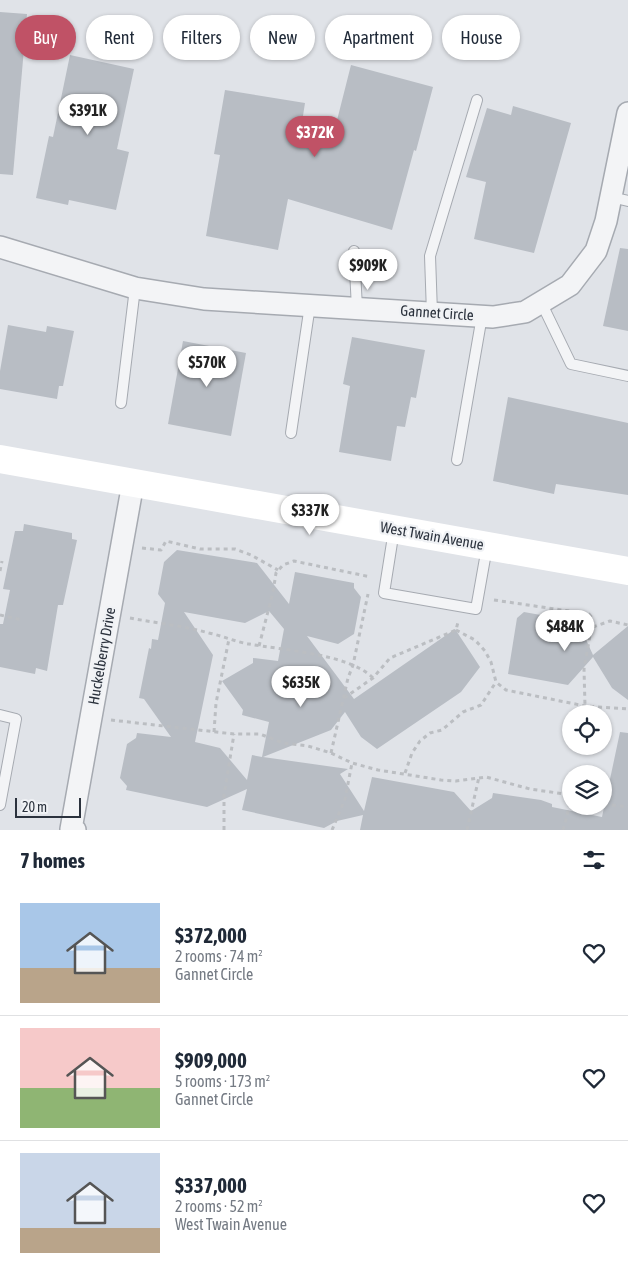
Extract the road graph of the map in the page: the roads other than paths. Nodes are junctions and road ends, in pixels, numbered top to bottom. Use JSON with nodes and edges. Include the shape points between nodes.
{"nodes":[{"id":1,"x":477,"y":100,"type":"dead end"},
{"id":2,"x":628,"y":113,"type":"edge"},
{"id":3,"x":620,"y":199,"type":"edge"},
{"id":4,"x":0,"y":247,"type":"edge"},
{"id":5,"x":354,"y":251,"type":"dead end"},
{"id":6,"x":135,"y":288,"type":"junction"},
{"id":7,"x":541,"y":302,"type":"junction"},
{"id":8,"x":310,"y":306,"type":"junction"},
{"id":9,"x":357,"y":308,"type":"junction"},
{"id":10,"x":432,"y":313,"type":"junction"},
{"id":11,"x":482,"y":316,"type":"junction"},
{"id":12,"x":628,"y":376,"type":"edge"},
{"id":13,"x":121,"y":403,"type":"dead end"},
{"id":14,"x":291,"y":433,"type":"dead end"},
{"id":15,"x":0,"y":459,"type":"edge"},
{"id":16,"x":457,"y":460,"type":"dead end"},
{"id":17,"x":133,"y":483,"type":"junction"},
{"id":18,"x":394,"y":529,"type":"junction"},
{"id":19,"x":487,"y":546,"type":"junction"},
{"id":20,"x":628,"y":570,"type":"edge"},
{"id":21,"x":0,"y":715,"type":"edge"},
{"id":22,"x":0,"y":805,"type":"edge"},
{"id":23,"x":72,"y":830,"type":"edge"}],
"edges":[{"from":1,"to":10,"type":"lane","via":[[430,256]]},
{"from":2,"to":3,"type":"street","name":"Gannet Circle"},
{"from":3,"to":7,"type":"street","name":"Gannet Circle","via":[[596,251],[570,285]]},
{"from":4,"to":6,"type":"street","name":"Gannet Circle"},
{"from":5,"to":9,"type":"lane"},
{"from":6,"to":8,"type":"street","name":"Gannet Circle","via":[[204,299]]},
{"from":6,"to":13,"type":"lane"},
{"from":7,"to":11,"type":"street","name":"Gannet Circle","via":[[525,312]]},
{"from":7,"to":12,"type":"lane","via":[[571,364]]},
{"from":8,"to":9,"type":"street","name":"Gannet Circle"},
{"from":8,"to":14,"type":"lane"},
{"from":9,"to":10,"type":"street","name":"Gannet Circle"},
{"from":10,"to":11,"type":"street","name":"Gannet Circle"},
{"from":11,"to":16,"type":"lane"},
{"from":15,"to":17,"type":"main road","name":"West Twain Avenue"},
{"from":17,"to":18,"type":"main road","name":"West Twain Avenue"},
{"from":17,"to":23,"type":"street","name":"Huckelberry Drive"},
{"from":18,"to":19,"type":"main road","name":"West Twain Avenue"},
{"from":18,"to":19,"type":"lane","via":[[384,593],[476,609]]},
{"from":19,"to":20,"type":"main road","name":"West Twain Avenue"},
{"from":21,"to":22,"type":"lane","via":[[16,719]]}]}
